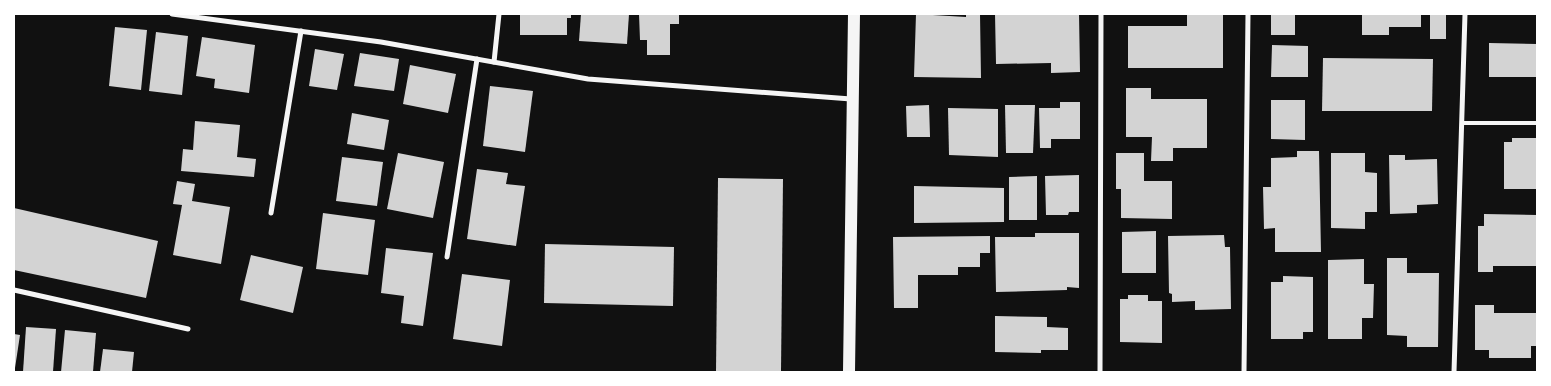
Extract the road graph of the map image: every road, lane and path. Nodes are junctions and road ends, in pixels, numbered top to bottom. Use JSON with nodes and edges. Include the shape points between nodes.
{"nodes":[{"id":1,"x":172,"y":14,"type":"edge"},
{"id":2,"x":236,"y":14,"type":"edge"},
{"id":3,"x":499,"y":14,"type":"edge"},
{"id":4,"x":854,"y":14,"type":"edge"},
{"id":5,"x":1101,"y":14,"type":"edge"},
{"id":6,"x":1248,"y":14,"type":"edge"},
{"id":7,"x":1465,"y":14,"type":"edge"},
{"id":8,"x":235,"y":22,"type":"junction"},
{"id":9,"x":301,"y":31,"type":"junction"},
{"id":10,"x":477,"y":58,"type":"junction"},
{"id":11,"x":494,"y":62,"type":"junction"},
{"id":12,"x":851,"y":99,"type":"junction"},
{"id":13,"x":1462,"y":123,"type":"junction"},
{"id":14,"x":1537,"y":123,"type":"edge"},
{"id":15,"x":270,"y":214,"type":"dead end"},
{"id":16,"x":448,"y":257,"type":"dead end"},
{"id":17,"x":14,"y":290,"type":"edge"},
{"id":18,"x":188,"y":329,"type":"dead end"},
{"id":19,"x":849,"y":372,"type":"edge"},
{"id":20,"x":1100,"y":372,"type":"edge"},
{"id":21,"x":1244,"y":372,"type":"edge"},
{"id":22,"x":1454,"y":372,"type":"edge"}],
"edges":[{"from":1,"to":8,"type":"street"},
{"from":2,"to":8,"type":"street"},
{"from":3,"to":11,"type":"street"},
{"from":4,"to":12,"type":"main road"},
{"from":5,"to":20,"type":"street"},
{"from":6,"to":21,"type":"street"},
{"from":7,"to":13,"type":"street"},
{"from":8,"to":9,"type":"street"},
{"from":9,"to":10,"type":"street"},
{"from":9,"to":15,"type":"street"},
{"from":10,"to":11,"type":"street"},
{"from":10,"to":16,"type":"street"},
{"from":11,"to":12,"type":"street","via":[[588,78]]},
{"from":12,"to":19,"type":"main road"},
{"from":13,"to":14,"type":"lane"},
{"from":13,"to":22,"type":"street"},
{"from":17,"to":18,"type":"street"}]}
